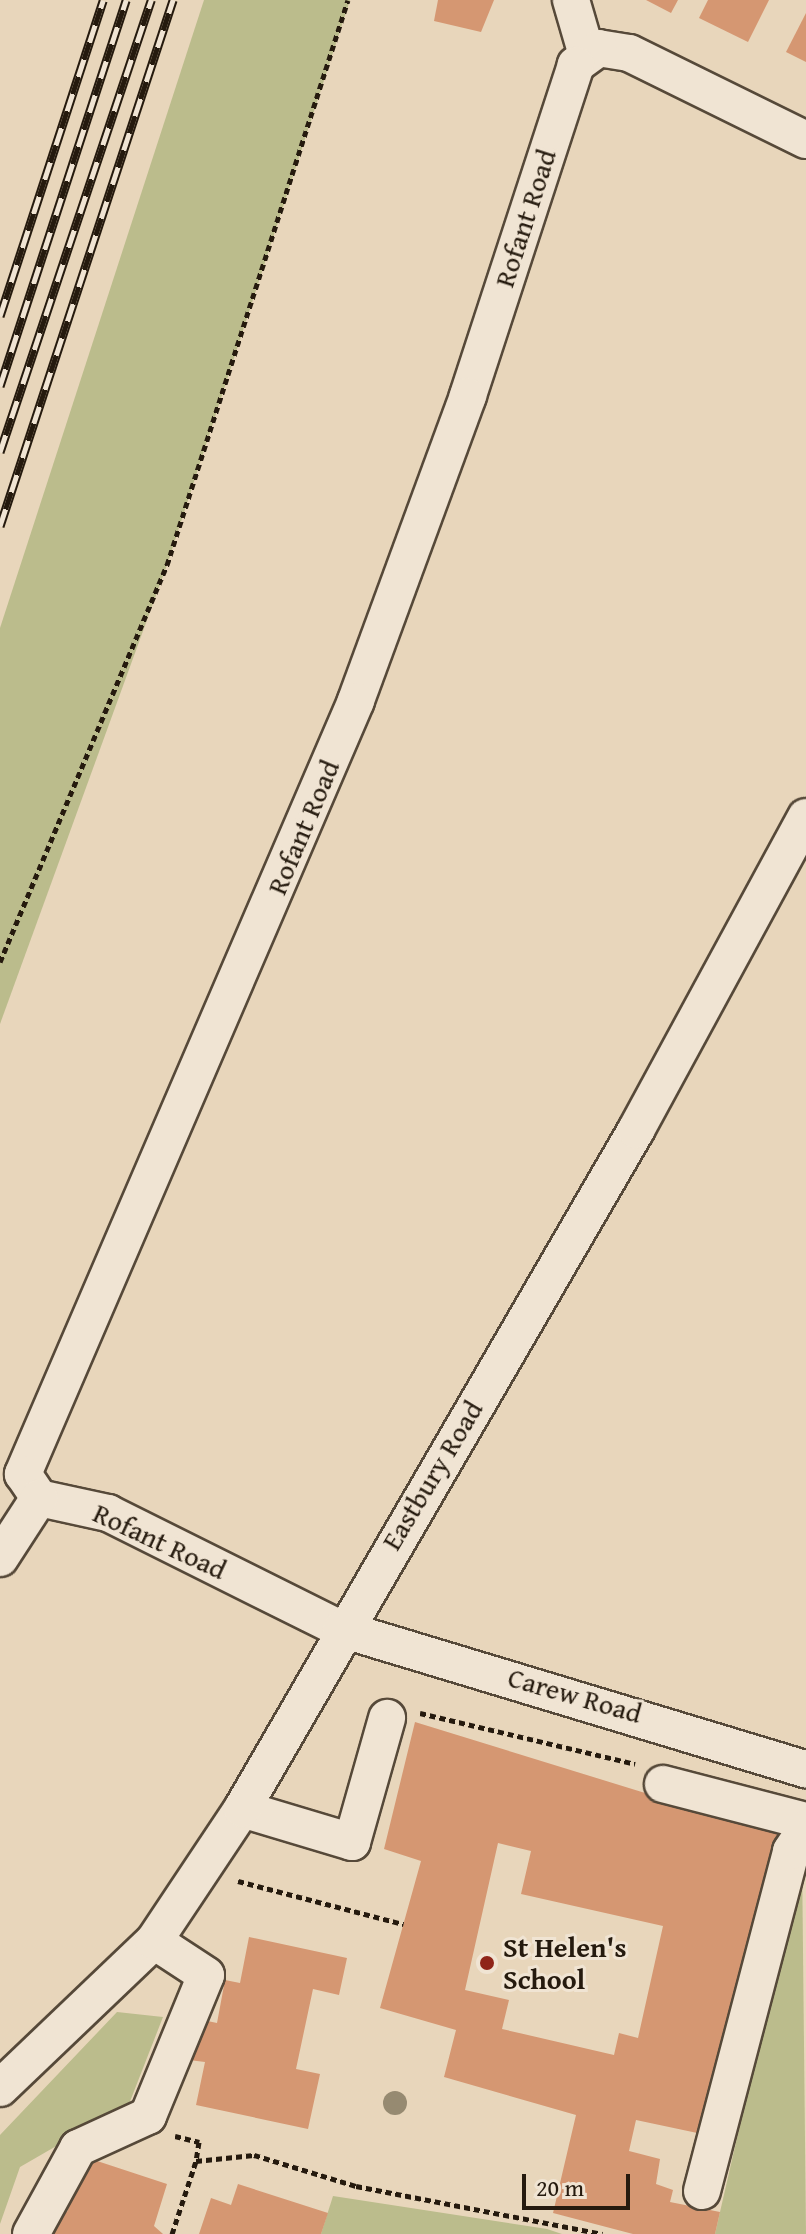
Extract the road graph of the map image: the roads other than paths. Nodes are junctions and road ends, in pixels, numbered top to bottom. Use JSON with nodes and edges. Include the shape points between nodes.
{"nodes":[{"id":1,"x":571,"y":0,"type":"edge"},
{"id":2,"x":587,"y":55,"type":"junction"},
{"id":3,"x":806,"y":140,"type":"edge"},
{"id":4,"x":806,"y":817,"type":"edge"},
{"id":5,"x":39,"y":1498,"type":"junction"},
{"id":6,"x":0,"y":1558,"type":"edge"},
{"id":7,"x":341,"y":1629,"type":"junction"},
{"id":8,"x":387,"y":1718,"type":"road end"},
{"id":9,"x":806,"y":1769,"type":"edge"},
{"id":10,"x":663,"y":1784,"type":"road end"},
{"id":11,"x":242,"y":1809,"type":"junction"},
{"id":12,"x":806,"y":1821,"type":"edge"},
{"id":13,"x":806,"y":1829,"type":"edge"},
{"id":14,"x":154,"y":1941,"type":"junction"},
{"id":15,"x":0,"y":2088,"type":"edge"},
{"id":16,"x":702,"y":2191,"type":"dead end"},
{"id":17,"x":31,"y":2234,"type":"edge"}],
"edges":[{"from":1,"to":2,"type":"street"},
{"from":2,"to":3,"type":"street","via":[[599,48],[629,53]]},
{"from":2,"to":5,"type":"street","name":"Rofant Road","via":[[567,86],[468,396],[356,701],[25,1462],[23,1474]]},
{"from":4,"to":7,"type":"street","name":"Eastbury Road","via":[[636,1130]]},
{"from":5,"to":6,"type":"street"},
{"from":5,"to":7,"type":"street","name":"Rofant Road","via":[[108,1513]]},
{"from":7,"to":9,"type":"street","name":"Carew Road","via":[[692,1729]]},
{"from":7,"to":11,"type":"street","name":"Eastbury Road"},
{"from":8,"to":11,"type":"street","via":[[352,1842]]},
{"from":10,"to":12,"type":"street"},
{"from":11,"to":14,"type":"street","name":"Eastbury Road"},
{"from":13,"to":16,"type":"street","via":[[791,1851]]},
{"from":14,"to":15,"type":"street","name":"Eastbury Road"},
{"from":14,"to":17,"type":"street","via":[[206,1975],[148,2116],[78,2148]]}]}
